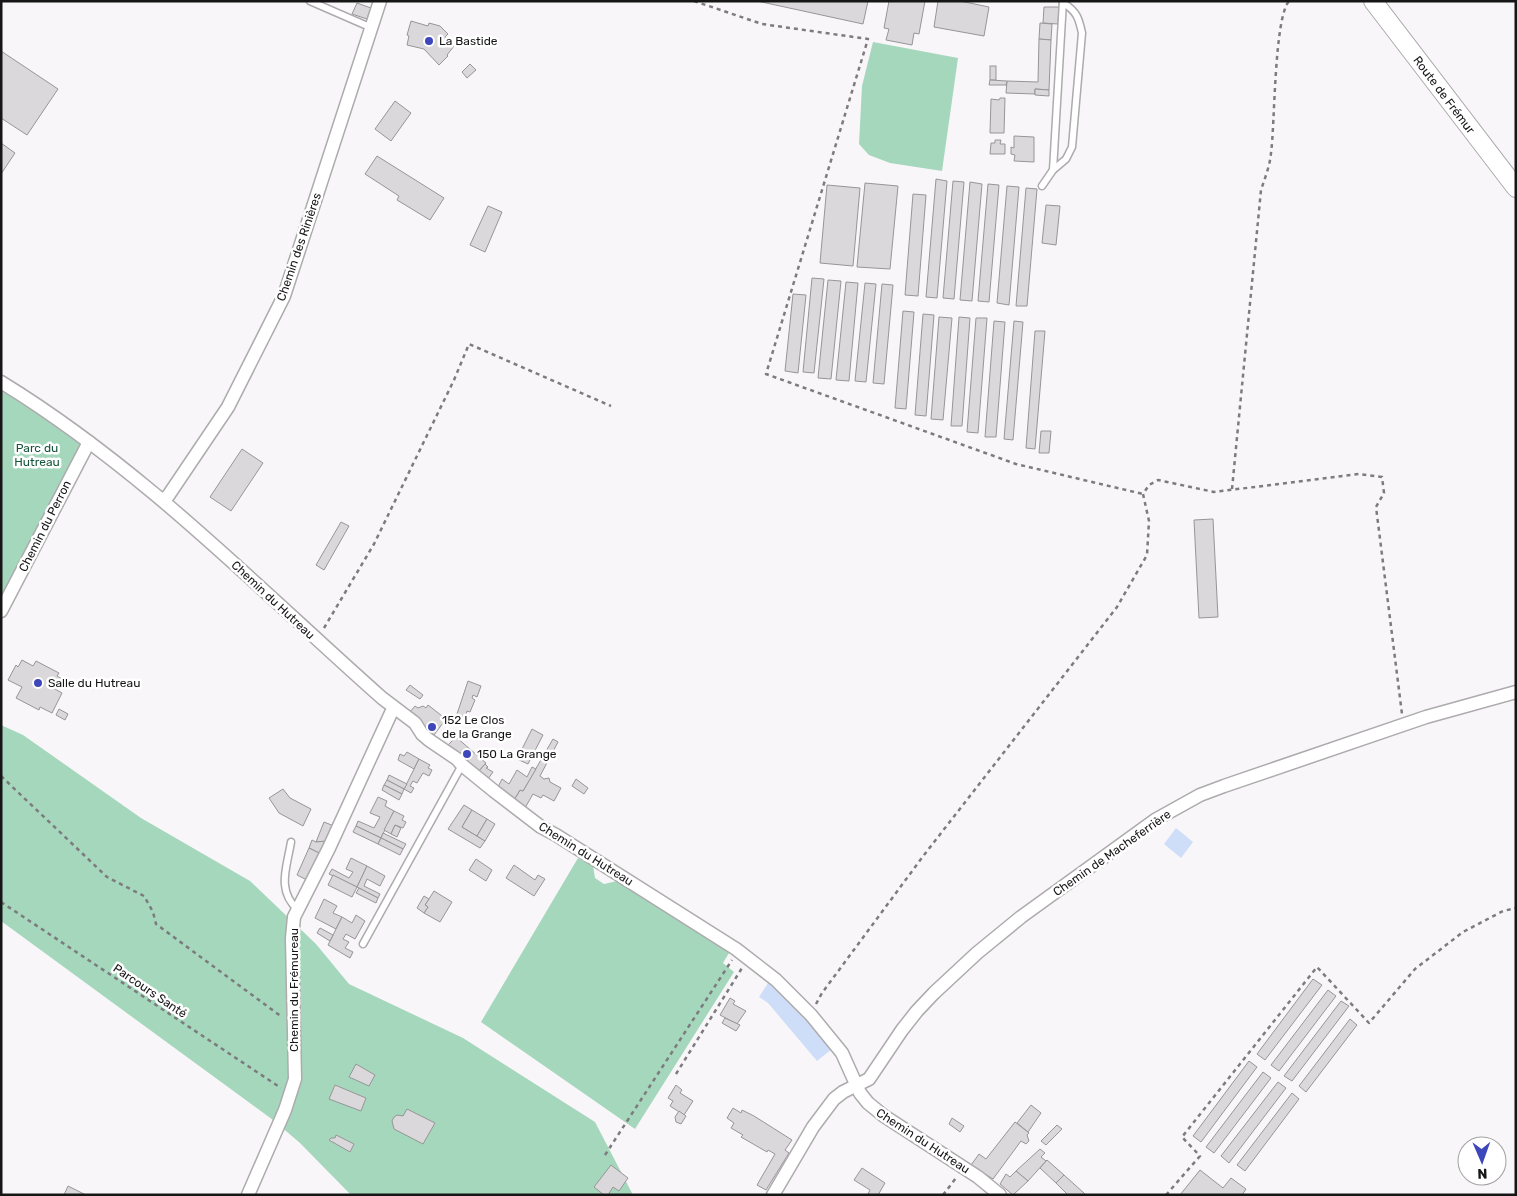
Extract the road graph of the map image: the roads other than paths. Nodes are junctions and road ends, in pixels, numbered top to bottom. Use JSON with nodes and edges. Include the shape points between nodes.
{"nodes":[{"id":1,"x":310,"y":1,"type":"edge"},
{"id":2,"x":380,"y":1,"type":"edge"},
{"id":3,"x":1373,"y":1,"type":"edge"},
{"id":4,"x":1063,"y":2,"type":"edge"},
{"id":5,"x":372,"y":28,"type":"junction"},
{"id":6,"x":1053,"y":170,"type":"junction"},
{"id":7,"x":1042,"y":186,"type":"dead end"},
{"id":8,"x":1516,"y":188,"type":"edge"},
{"id":9,"x":1,"y":382,"type":"edge"},
{"id":10,"x":89,"y":442,"type":"junction"},
{"id":11,"x":163,"y":500,"type":"junction"},
{"id":12,"x":1,"y":611,"type":"edge"},
{"id":13,"x":1516,"y":692,"type":"edge"},
{"id":14,"x":395,"y":709,"type":"junction"},
{"id":15,"x":462,"y":766,"type":"junction"},
{"id":16,"x":291,"y":842,"type":"dead end"},
{"id":17,"x":298,"y":910,"type":"junction"},
{"id":18,"x":363,"y":944,"type":"dead end"},
{"id":19,"x":857,"y":1084,"type":"junction"},
{"id":20,"x":248,"y":1195,"type":"edge"},
{"id":21,"x":773,"y":1195,"type":"edge"},
{"id":22,"x":1000,"y":1195,"type":"edge"}],
"edges":[{"from":1,"to":5,"type":"lane"},
{"from":2,"to":5,"type":"street","name":"Chemin des Rinières"},
{"from":3,"to":8,"type":"street","name":"Route de Frémur"},
{"from":4,"to":6,"type":"lane"},
{"from":4,"to":6,"type":"lane","via":[[1079,18],[1082,33],[1072,147],[1066,159]]},
{"from":5,"to":11,"type":"street","name":"Chemin des Rinières","via":[[284,296],[228,407]]},
{"from":6,"to":7,"type":"lane"},
{"from":9,"to":10,"type":"street","name":"Chemin du Hutreau"},
{"from":10,"to":11,"type":"street","name":"Chemin du Hutreau"},
{"from":10,"to":12,"type":"street","name":"Chemin du Perron"},
{"from":11,"to":14,"type":"street","name":"Chemin du Hutreau"},
{"from":13,"to":19,"type":"street","name":"Chemin de Macheferrière","via":[[1403,725],[1208,792],[1155,820],[1021,917],[977,953],[917,1011],[869,1079]]},
{"from":14,"to":15,"type":"street","name":"Chemin du Hutreau","via":[[416,723],[422,734],[458,759]]},
{"from":14,"to":17,"type":"street","name":"Chemin du Frémureau"},
{"from":15,"to":18,"type":"lane"},
{"from":15,"to":19,"type":"street","name":"Chemin du Hutreau","via":[[544,830],[556,834],[743,954],[776,980],[842,1053]]},
{"from":16,"to":17,"type":"lane","via":[[283,886],[289,902]]},
{"from":17,"to":20,"type":"street","name":"Chemin du Frémureau","via":[[292,938],[295,1079],[282,1118]]},
{"from":19,"to":21,"type":"street","name":"Chemin de Macheferrière","via":[[834,1099]]},
{"from":19,"to":22,"type":"street","name":"Chemin du Hutreau","via":[[875,1109]]}]}
